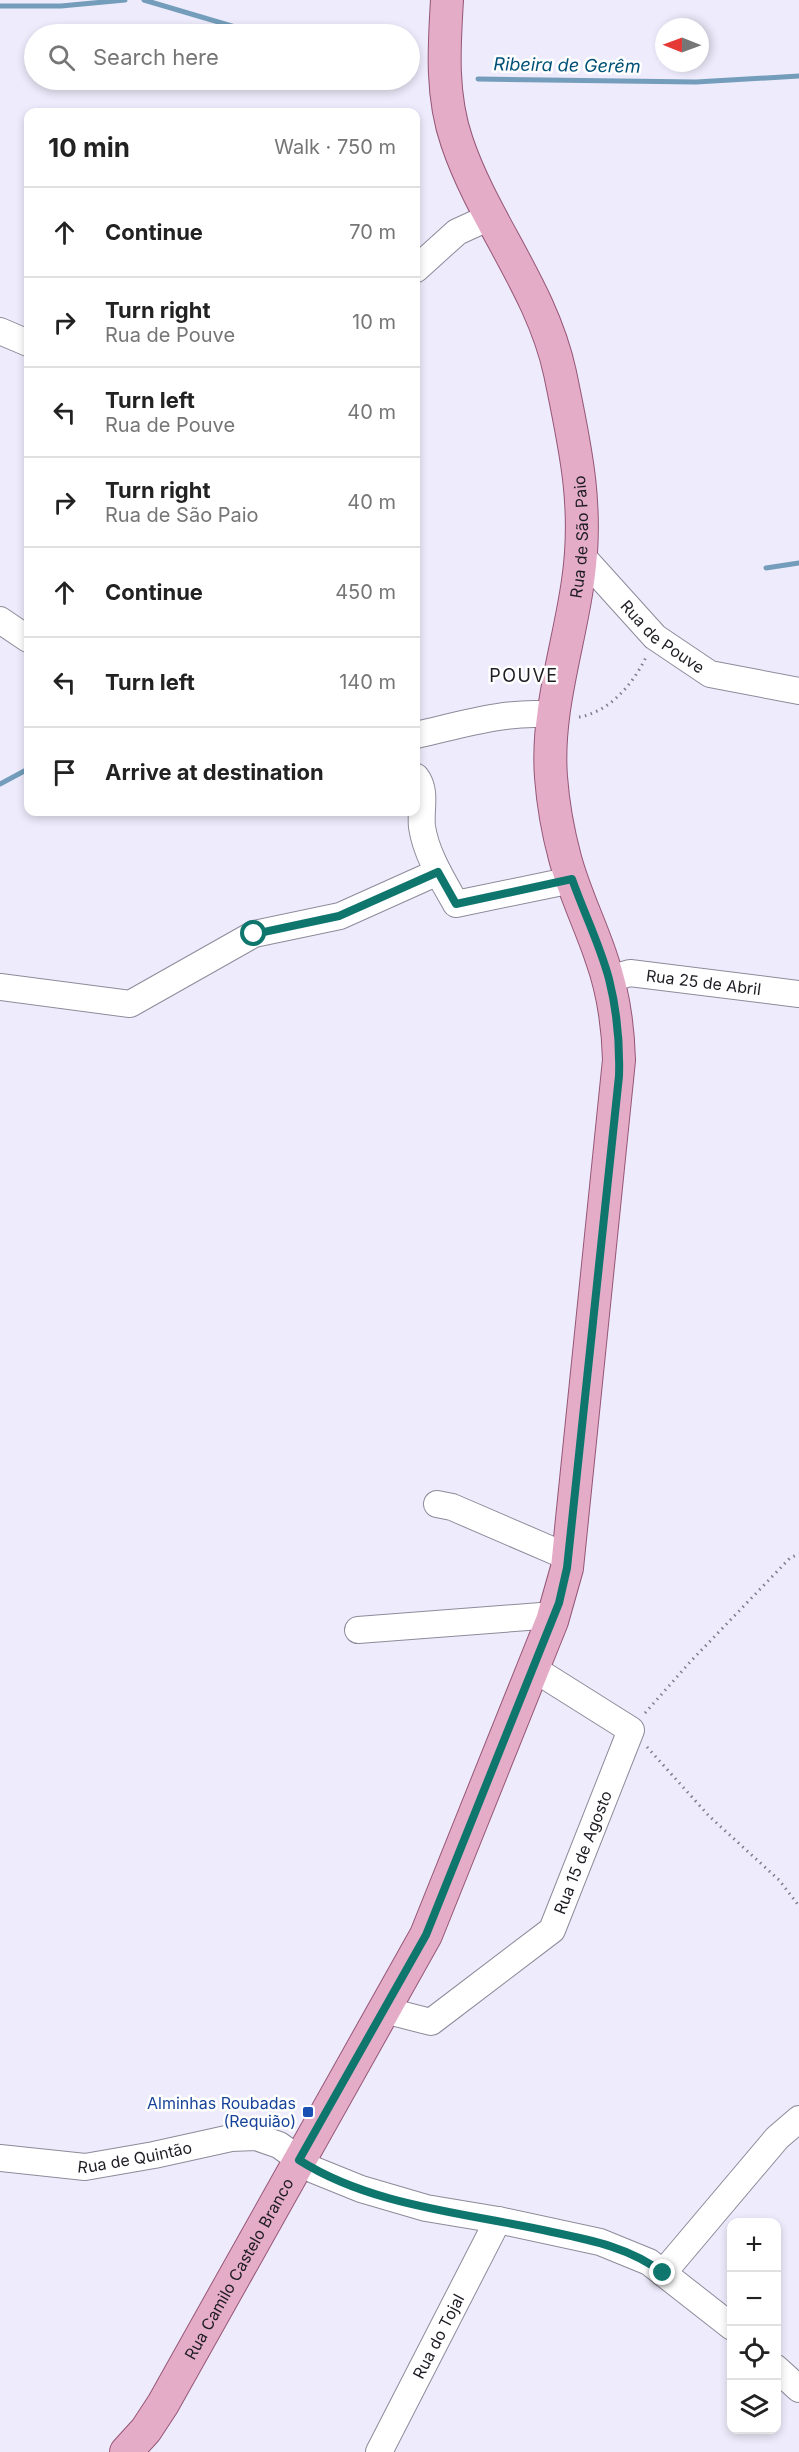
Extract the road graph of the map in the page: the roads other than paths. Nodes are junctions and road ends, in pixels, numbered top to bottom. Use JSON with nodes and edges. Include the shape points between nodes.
{"nodes":[{"id":1,"x":447,"y":0,"type":"edge"},
{"id":2,"x":492,"y":216,"type":"junction"},
{"id":3,"x":420,"y":264,"type":"edge"},
{"id":4,"x":0,"y":331,"type":"edge"},
{"id":5,"x":24,"y":341,"type":"edge"},
{"id":6,"x":581,"y":555,"type":"junction"},
{"id":7,"x":0,"y":620,"type":"edge"},
{"id":8,"x":24,"y":636,"type":"edge"},
{"id":9,"x":799,"y":691,"type":"edge"},
{"id":10,"x":553,"y":715,"type":"junction"},
{"id":11,"x":420,"y":734,"type":"edge"},
{"id":12,"x":420,"y":787,"type":"edge"},
{"id":13,"x":438,"y":872,"type":"junction"},
{"id":14,"x":572,"y":879,"type":"junction"},
{"id":15,"x":609,"y":979,"type":"junction"},
{"id":16,"x":0,"y":987,"type":"edge"},
{"id":17,"x":799,"y":994,"type":"edge"},
{"id":18,"x":437,"y":1504,"type":"dead end"},
{"id":19,"x":568,"y":1557,"type":"junction"},
{"id":20,"x":554,"y":1615,"type":"junction"},
{"id":21,"x":358,"y":1630,"type":"dead end"},
{"id":22,"x":534,"y":1669,"type":"junction"},
{"id":23,"x":384,"y":2010,"type":"junction"},
{"id":24,"x":799,"y":2119,"type":"edge"},
{"id":25,"x":0,"y":2158,"type":"edge"},
{"id":26,"x":299,"y":2160,"type":"junction"},
{"id":27,"x":498,"y":2220,"type":"junction"},
{"id":28,"x":663,"y":2273,"type":"junction"},
{"id":29,"x":731,"y":2326,"type":"edge"},
{"id":30,"x":781,"y":2372,"type":"edge"},
{"id":31,"x":799,"y":2389,"type":"edge"},
{"id":32,"x":126,"y":2452,"type":"edge"},
{"id":33,"x":379,"y":2452,"type":"edge"}],
"edges":[{"from":1,"to":2,"type":"main road","name":"Rua de São Paio","via":[[444,66],[451,121],[464,160]]},
{"from":2,"to":3,"type":"street","via":[[457,232]]},
{"from":2,"to":6,"type":"main road","name":"Rua de São Paio","via":[[540,311],[559,370],[581,481]]},
{"from":4,"to":5,"type":"street"},
{"from":6,"to":9,"type":"street","name":"Rua de Pouve","via":[[655,637],[710,674]]},
{"from":6,"to":10,"type":"main road","name":"Rua de São Paio"},
{"from":7,"to":8,"type":"street"},
{"from":10,"to":11,"type":"street","via":[[530,712]]},
{"from":10,"to":14,"type":"main road","name":"Rua de São Paio","via":[[554,808]]},
{"from":12,"to":13,"type":"street","via":[[422,827]]},
{"from":13,"to":14,"type":"street","via":[[456,904]]},
{"from":13,"to":16,"type":"street","via":[[339,916],[254,934],[130,1004]]},
{"from":14,"to":15,"type":"main road","name":"Rua de São Paio"},
{"from":15,"to":17,"type":"street","name":"Rua 25 de Abril","via":[[630,973]]},
{"from":15,"to":19,"type":"main road","name":"Rua Camilo Castelo Branco","via":[[618,1032],[619,1076]]},
{"from":18,"to":19,"type":"street"},
{"from":19,"to":20,"type":"main road","name":"Rua Camilo Castelo Branco"},
{"from":20,"to":21,"type":"street"},
{"from":20,"to":22,"type":"main road","name":"Rua Camilo Castelo Branco"},
{"from":22,"to":23,"type":"main road","name":"Rua Camilo Castelo Branco","via":[[426,1935]]},
{"from":22,"to":23,"type":"street","name":"Rua 15 de Agosto","via":[[631,1730],[552,1930],[431,2022]]},
{"from":23,"to":26,"type":"main road","name":"Rua Camilo Castelo Branco"},
{"from":24,"to":28,"type":"street","via":[[777,2138]]},
{"from":25,"to":26,"type":"street","name":"Rua de Quintão","via":[[85,2167],[231,2138],[256,2137],[279,2145]]},
{"from":26,"to":27,"type":"street","name":"Rua de Quintão","via":[[361,2188],[426,2208]]},
{"from":26,"to":32,"type":"main road","name":"Rua Camilo Castelo Branco","via":[[163,2404]]},
{"from":27,"to":28,"type":"street","name":"Rua de Quintão","via":[[600,2242],[649,2262]]},
{"from":27,"to":33,"type":"street","name":"Rua do Tojal"},
{"from":28,"to":29,"type":"street","name":"Rua de Quintão"},
{"from":30,"to":31,"type":"street"}]}
